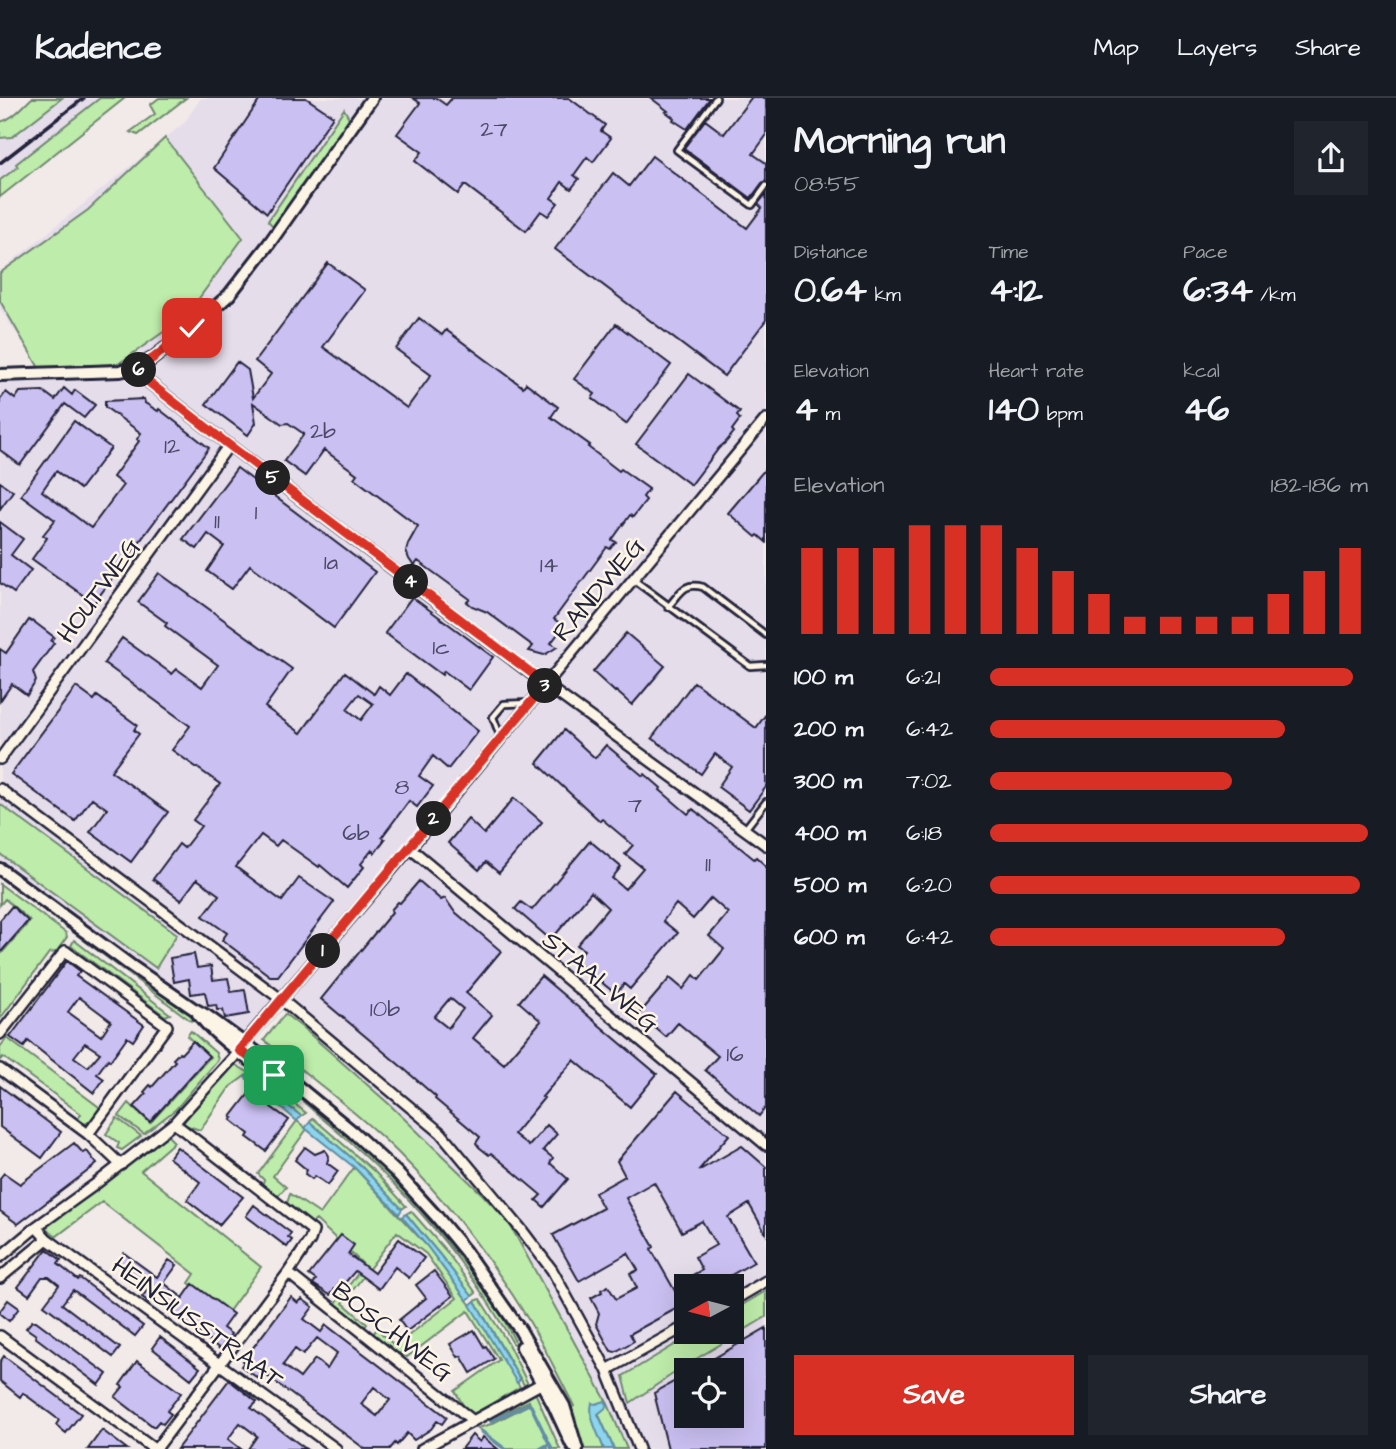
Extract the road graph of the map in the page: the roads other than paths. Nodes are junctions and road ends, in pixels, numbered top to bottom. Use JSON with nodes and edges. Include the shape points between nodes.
{"nodes":[{"id":1,"x":372,"y":98,"type":"edge"},
{"id":2,"x":716,"y":98,"type":"edge"},
{"id":3,"x":766,"y":186,"type":"edge"},
{"id":4,"x":138,"y":367,"type":"junction"},
{"id":5,"x":0,"y":375,"type":"edge"},
{"id":6,"x":766,"y":419,"type":"edge"},
{"id":7,"x":229,"y":445,"type":"junction"},
{"id":8,"x":633,"y":580,"type":"junction"},
{"id":9,"x":668,"y":607,"type":"junction"},
{"id":10,"x":766,"y":635,"type":"edge"},
{"id":11,"x":766,"y":665,"type":"edge"},
{"id":12,"x":546,"y":684,"type":"junction"},
{"id":13,"x":531,"y":703,"type":"junction"},
{"id":14,"x":501,"y":738,"type":"junction"},
{"id":15,"x":0,"y":759,"type":"edge"},
{"id":16,"x":0,"y":789,"type":"edge"},
{"id":17,"x":766,"y":802,"type":"edge"},
{"id":18,"x":745,"y":830,"type":"junction"},
{"id":19,"x":766,"y":845,"type":"edge"},
{"id":20,"x":410,"y":848,"type":"junction"},
{"id":21,"x":0,"y":869,"type":"edge"},
{"id":22,"x":282,"y":999,"type":"junction"},
{"id":23,"x":0,"y":1034,"type":"edge"},
{"id":24,"x":241,"y":1046,"type":"junction"},
{"id":25,"x":0,"y":1069,"type":"edge"},
{"id":26,"x":174,"y":1123,"type":"junction"},
{"id":27,"x":88,"y":1134,"type":"junction"},
{"id":28,"x":766,"y":1145,"type":"edge"},
{"id":29,"x":121,"y":1165,"type":"junction"},
{"id":30,"x":36,"y":1227,"type":"junction"},
{"id":31,"x":47,"y":1239,"type":"junction"},
{"id":32,"x":0,"y":1257,"type":"edge"},
{"id":33,"x":288,"y":1273,"type":"junction"},
{"id":34,"x":0,"y":1278,"type":"edge"},
{"id":35,"x":766,"y":1281,"type":"edge"},
{"id":36,"x":744,"y":1294,"type":"edge"},
{"id":37,"x":674,"y":1333,"type":"edge"},
{"id":38,"x":0,"y":1336,"type":"edge"},
{"id":39,"x":219,"y":1364,"type":"junction"},
{"id":40,"x":607,"y":1370,"type":"junction"},
{"id":41,"x":545,"y":1382,"type":"junction"},
{"id":42,"x":472,"y":1420,"type":"junction"},
{"id":43,"x":155,"y":1449,"type":"edge"},
{"id":44,"x":336,"y":1449,"type":"edge"},
{"id":45,"x":422,"y":1449,"type":"edge"},
{"id":46,"x":576,"y":1449,"type":"edge"},
{"id":47,"x":639,"y":1449,"type":"edge"}],
"edges":[{"from":1,"to":4,"type":"street","via":[[229,295]]},
{"from":2,"to":3,"type":"lane","via":[[677,150],[752,205]]},
{"from":4,"to":5,"type":"street"},
{"from":4,"to":7,"type":"street","via":[[142,377]]},
{"from":6,"to":8,"type":"street","name":"RANDWEG"},
{"from":7,"to":12,"type":"street"},
{"from":7,"to":15,"type":"street","name":"HOUTWEG"},
{"from":8,"to":9,"type":"lane"},
{"from":8,"to":12,"type":"street","name":"RANDWEG"},
{"from":9,"to":10,"type":"lane","via":[[687,586],[703,587]]},
{"from":9,"to":11,"type":"lane","via":[[750,666]]},
{"from":12,"to":13,"type":"street","name":"RANDWEG"},
{"from":12,"to":18,"type":"street"},
{"from":13,"to":14,"type":"street","name":"RANDWEG"},
{"from":13,"to":14,"type":"lane","via":[[505,704],[493,717]]},
{"from":14,"to":20,"type":"street","name":"RANDWEG"},
{"from":16,"to":22,"type":"street"},
{"from":17,"to":18,"type":"lane"},
{"from":18,"to":19,"type":"street"},
{"from":20,"to":22,"type":"street","name":"RANDWEG"},
{"from":20,"to":28,"type":"street","name":"STAALWEG"},
{"from":21,"to":24,"type":"street","via":[[207,1016]]},
{"from":22,"to":24,"type":"street","name":"RANDWEG"},
{"from":22,"to":40,"type":"street","via":[[442,1133],[552,1270]]},
{"from":23,"to":27,"type":"street","via":[[65,951],[167,1026]]},
{"from":24,"to":26,"type":"street","name":"RANDWEG"},
{"from":24,"to":41,"type":"street","via":[[278,1068],[353,1132],[437,1217],[520,1330]]},
{"from":25,"to":27,"type":"street"},
{"from":26,"to":29,"type":"street","name":"RANDWEG"},
{"from":26,"to":33,"type":"street","via":[[313,1231]]},
{"from":27,"to":29,"type":"street"},
{"from":29,"to":30,"type":"street","name":"RANDWEG"},
{"from":30,"to":31,"type":"street","name":"HEINSIUSSTRAAT"},
{"from":30,"to":32,"type":"street","name":"RANDWEG"},
{"from":31,"to":34,"type":"street"},
{"from":31,"to":39,"type":"street","name":"HEINSIUSSTRAAT"},
{"from":33,"to":39,"type":"street"},
{"from":33,"to":42,"type":"street","name":"BOSCHWEG"},
{"from":35,"to":36,"type":"street"},
{"from":37,"to":40,"type":"street"},
{"from":38,"to":43,"type":"street"},
{"from":39,"to":43,"type":"street"},
{"from":39,"to":44,"type":"street","name":"HEINSIUSSTRAAT"},
{"from":40,"to":47,"type":"street"},
{"from":41,"to":42,"type":"street"},
{"from":41,"to":46,"type":"street","via":[[564,1406]]},
{"from":42,"to":45,"type":"street"}]}
